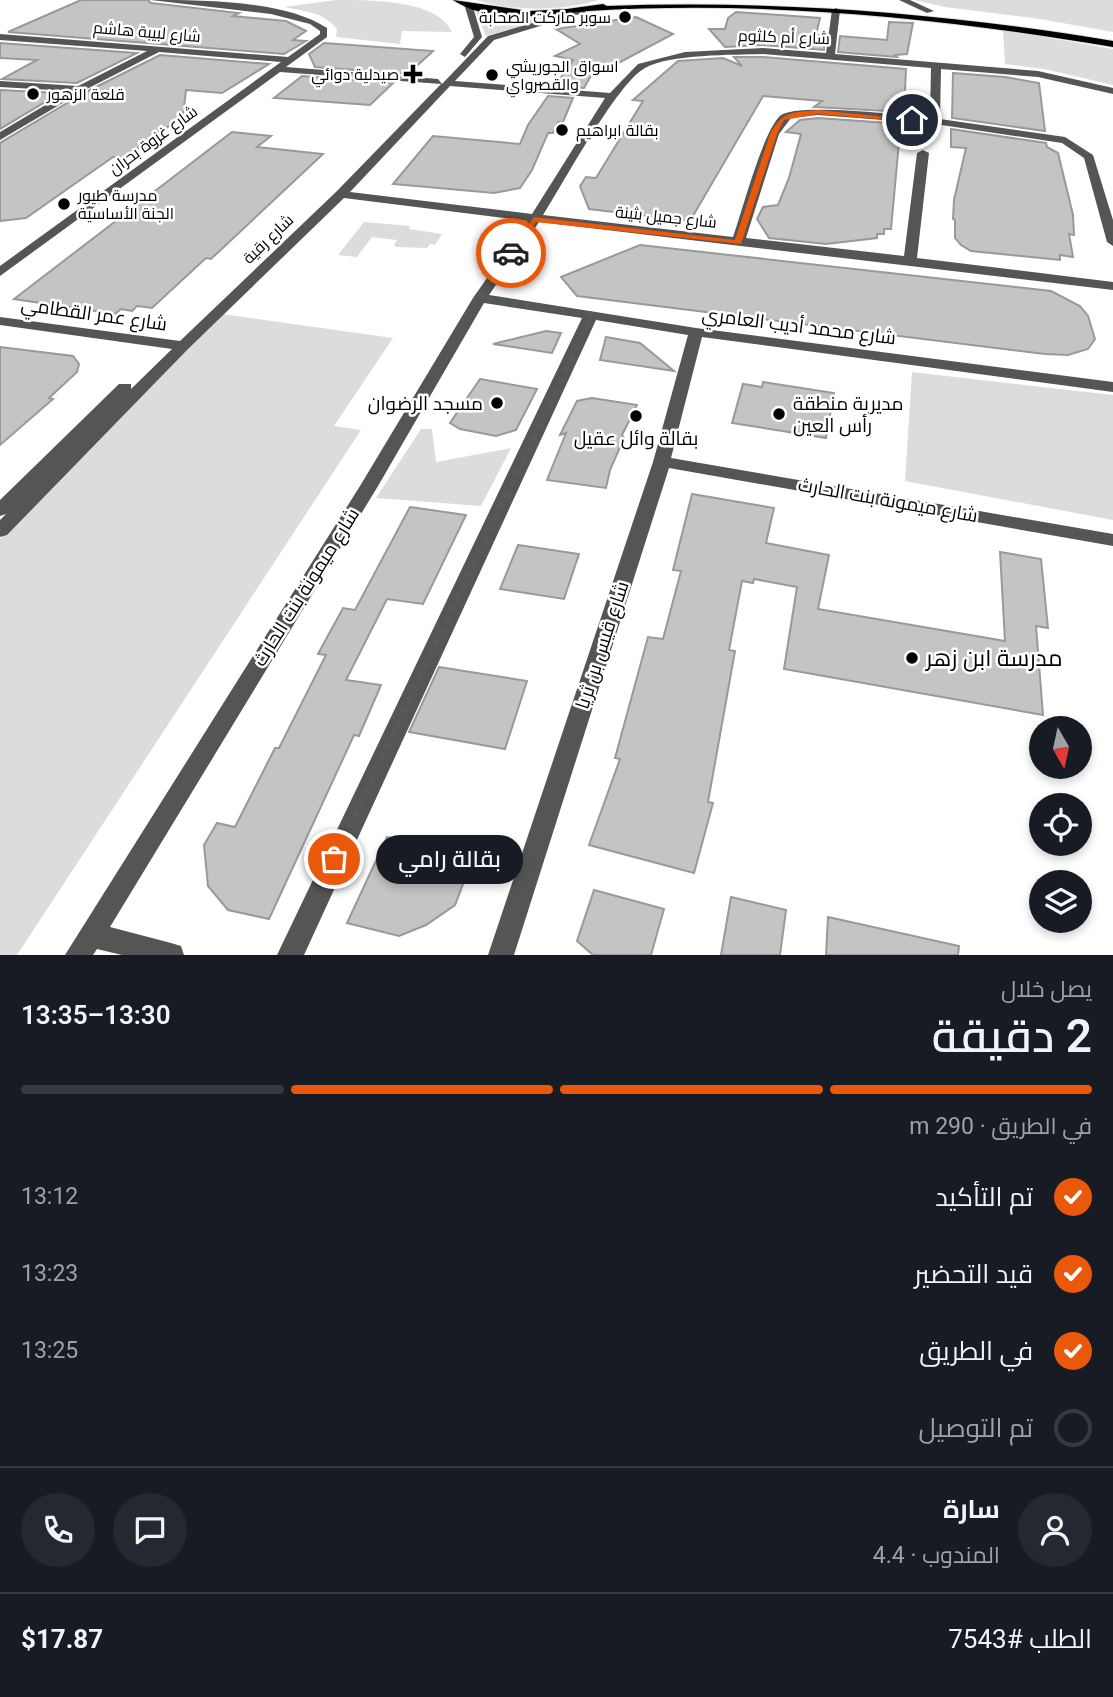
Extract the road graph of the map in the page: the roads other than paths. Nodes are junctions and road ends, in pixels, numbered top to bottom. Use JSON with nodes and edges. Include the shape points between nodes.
{"nodes":[{"id":1,"x":155,"y":0,"type":"edge"},
{"id":2,"x":619,"y":0,"type":"edge"},
{"id":3,"x":757,"y":0,"type":"edge"},
{"id":4,"x":903,"y":0,"type":"edge"},
{"id":5,"x":845,"y":1,"type":"edge"},
{"id":6,"x":209,"y":2,"type":"edge"},
{"id":7,"x":463,"y":2,"type":"edge"},
{"id":8,"x":835,"y":7,"type":"junction"},
{"id":9,"x":587,"y":9,"type":"junction"},
{"id":10,"x":930,"y":11,"type":"junction"},
{"id":11,"x":0,"y":37,"type":"edge"},
{"id":12,"x":1113,"y":37,"type":"edge"},
{"id":13,"x":1113,"y":44,"type":"edge"},
{"id":14,"x":160,"y":48,"type":"junction"},
{"id":15,"x":830,"y":55,"type":"junction"},
{"id":16,"x":291,"y":60,"type":"junction"},
{"id":17,"x":936,"y":64,"type":"junction"},
{"id":18,"x":278,"y":69,"type":"junction"},
{"id":19,"x":443,"y":83,"type":"junction"},
{"id":20,"x":0,"y":84,"type":"edge"},
{"id":21,"x":80,"y":89,"type":"junction"},
{"id":22,"x":1113,"y":91,"type":"edge"},
{"id":23,"x":612,"y":96,"type":"junction"},
{"id":24,"x":935,"y":121,"type":"junction"},
{"id":25,"x":0,"y":137,"type":"edge"},
{"id":26,"x":923,"y":153,"type":"dead end"},
{"id":27,"x":341,"y":194,"type":"junction"},
{"id":28,"x":534,"y":220,"type":"junction"},
{"id":29,"x":738,"y":242,"type":"junction"},
{"id":30,"x":1113,"y":242,"type":"edge"},
{"id":31,"x":910,"y":260,"type":"junction"},
{"id":32,"x":0,"y":272,"type":"edge"},
{"id":33,"x":1113,"y":286,"type":"edge"},
{"id":34,"x":480,"y":298,"type":"junction"},
{"id":35,"x":592,"y":315,"type":"junction"},
{"id":36,"x":0,"y":321,"type":"edge"},
{"id":37,"x":696,"y":332,"type":"junction"},
{"id":38,"x":176,"y":345,"type":"junction"},
{"id":39,"x":1113,"y":387,"type":"edge"},
{"id":40,"x":662,"y":462,"type":"junction"},
{"id":41,"x":0,"y":510,"type":"edge"},
{"id":42,"x":0,"y":531,"type":"edge"},
{"id":43,"x":1113,"y":540,"type":"edge"},
{"id":44,"x":85,"y":945,"type":"edge"},
{"id":45,"x":171,"y":955,"type":"edge"},
{"id":46,"x":289,"y":955,"type":"edge"},
{"id":47,"x":501,"y":955,"type":"edge"}],
"edges":[{"from":1,"to":6,"type":"street"},
{"from":2,"to":9,"type":"main road"},
{"from":3,"to":8,"type":"main road"},
{"from":4,"to":10,"type":"street"},
{"from":5,"to":8,"type":"street"},
{"from":6,"to":16,"type":"street","name":"شارع غزوة بحران","via":[[316,22],[324,35]]},
{"from":7,"to":9,"type":"main road","via":[[521,13]]},
{"from":7,"to":19,"type":"street","name":"شارع رقية","via":[[478,37]]},
{"from":8,"to":9,"type":"main road","via":[[701,4]]},
{"from":8,"to":10,"type":"main road"},
{"from":8,"to":13,"type":"main road"},
{"from":8,"to":15,"type":"street"},
{"from":9,"to":19,"type":"street","name":"شارع رقية","via":[[491,38]]},
{"from":10,"to":12,"type":"main road"},
{"from":11,"to":14,"type":"street","name":"شارع لبيبة هاشم"},
{"from":14,"to":16,"type":"street","name":"شارع لبيبة هاشم"},
{"from":14,"to":21,"type":"street"},
{"from":15,"to":17,"type":"street","name":"شارع أم كلثوم"},
{"from":15,"to":23,"type":"street","name":"شارع أم كلثوم","via":[[735,50],[685,55],[641,66]]},
{"from":16,"to":18,"type":"street","name":"شارع غزوة بحران"},
{"from":17,"to":22,"type":"street","name":"شارع أم كلثوم","via":[[1038,74]]},
{"from":17,"to":24,"type":"street"},
{"from":18,"to":19,"type":"street"},
{"from":18,"to":32,"type":"street","name":"شارع غزوة بحران"},
{"from":19,"to":23,"type":"street"},
{"from":19,"to":27,"type":"street","name":"شارع رقية"},
{"from":19,"to":38,"type":"street","name":"شارع رقية"},
{"from":20,"to":21,"type":"street"},
{"from":21,"to":25,"type":"street"},
{"from":23,"to":28,"type":"street","name":"شارع أم كلثوم"},
{"from":24,"to":29,"type":"street","via":[[818,112],[782,119]]},
{"from":24,"to":30,"type":"street","via":[[1066,140],[1077,146],[1089,157]]},
{"from":26,"to":31,"type":"street"},
{"from":27,"to":28,"type":"street","name":"شارع جميل بثينة"},
{"from":27,"to":38,"type":"street","name":"شارع رقية"},
{"from":28,"to":29,"type":"street","name":"شارع جميل بثينة"},
{"from":28,"to":34,"type":"street","name":"شارع ميمونة بنت الحارث"},
{"from":29,"to":31,"type":"street","name":"شارع جميل بثينة"},
{"from":31,"to":33,"type":"street","name":"شارع جميل بثينة"},
{"from":34,"to":35,"type":"street","name":"شارع محمد أديب العامري"},
{"from":34,"to":44,"type":"street","name":"شارع ميمونة بنت الحارث"},
{"from":35,"to":37,"type":"street","name":"شارع محمد أديب العامري"},
{"from":35,"to":46,"type":"street"},
{"from":36,"to":38,"type":"street","name":"شارع عمر القطامي"},
{"from":37,"to":39,"type":"street","name":"شارع محمد أديب العامري"},
{"from":37,"to":40,"type":"street","name":"شارع قيس بن ثريا"},
{"from":38,"to":41,"type":"street","name":"شارع رقية"},
{"from":38,"to":42,"type":"street","name":"شارع رقية"},
{"from":40,"to":43,"type":"street","name":"شارع ميمونة بنت الحارث"},
{"from":40,"to":47,"type":"street","name":"شارع قيس بن ثريا"},
{"from":44,"to":45,"type":"street"}]}
